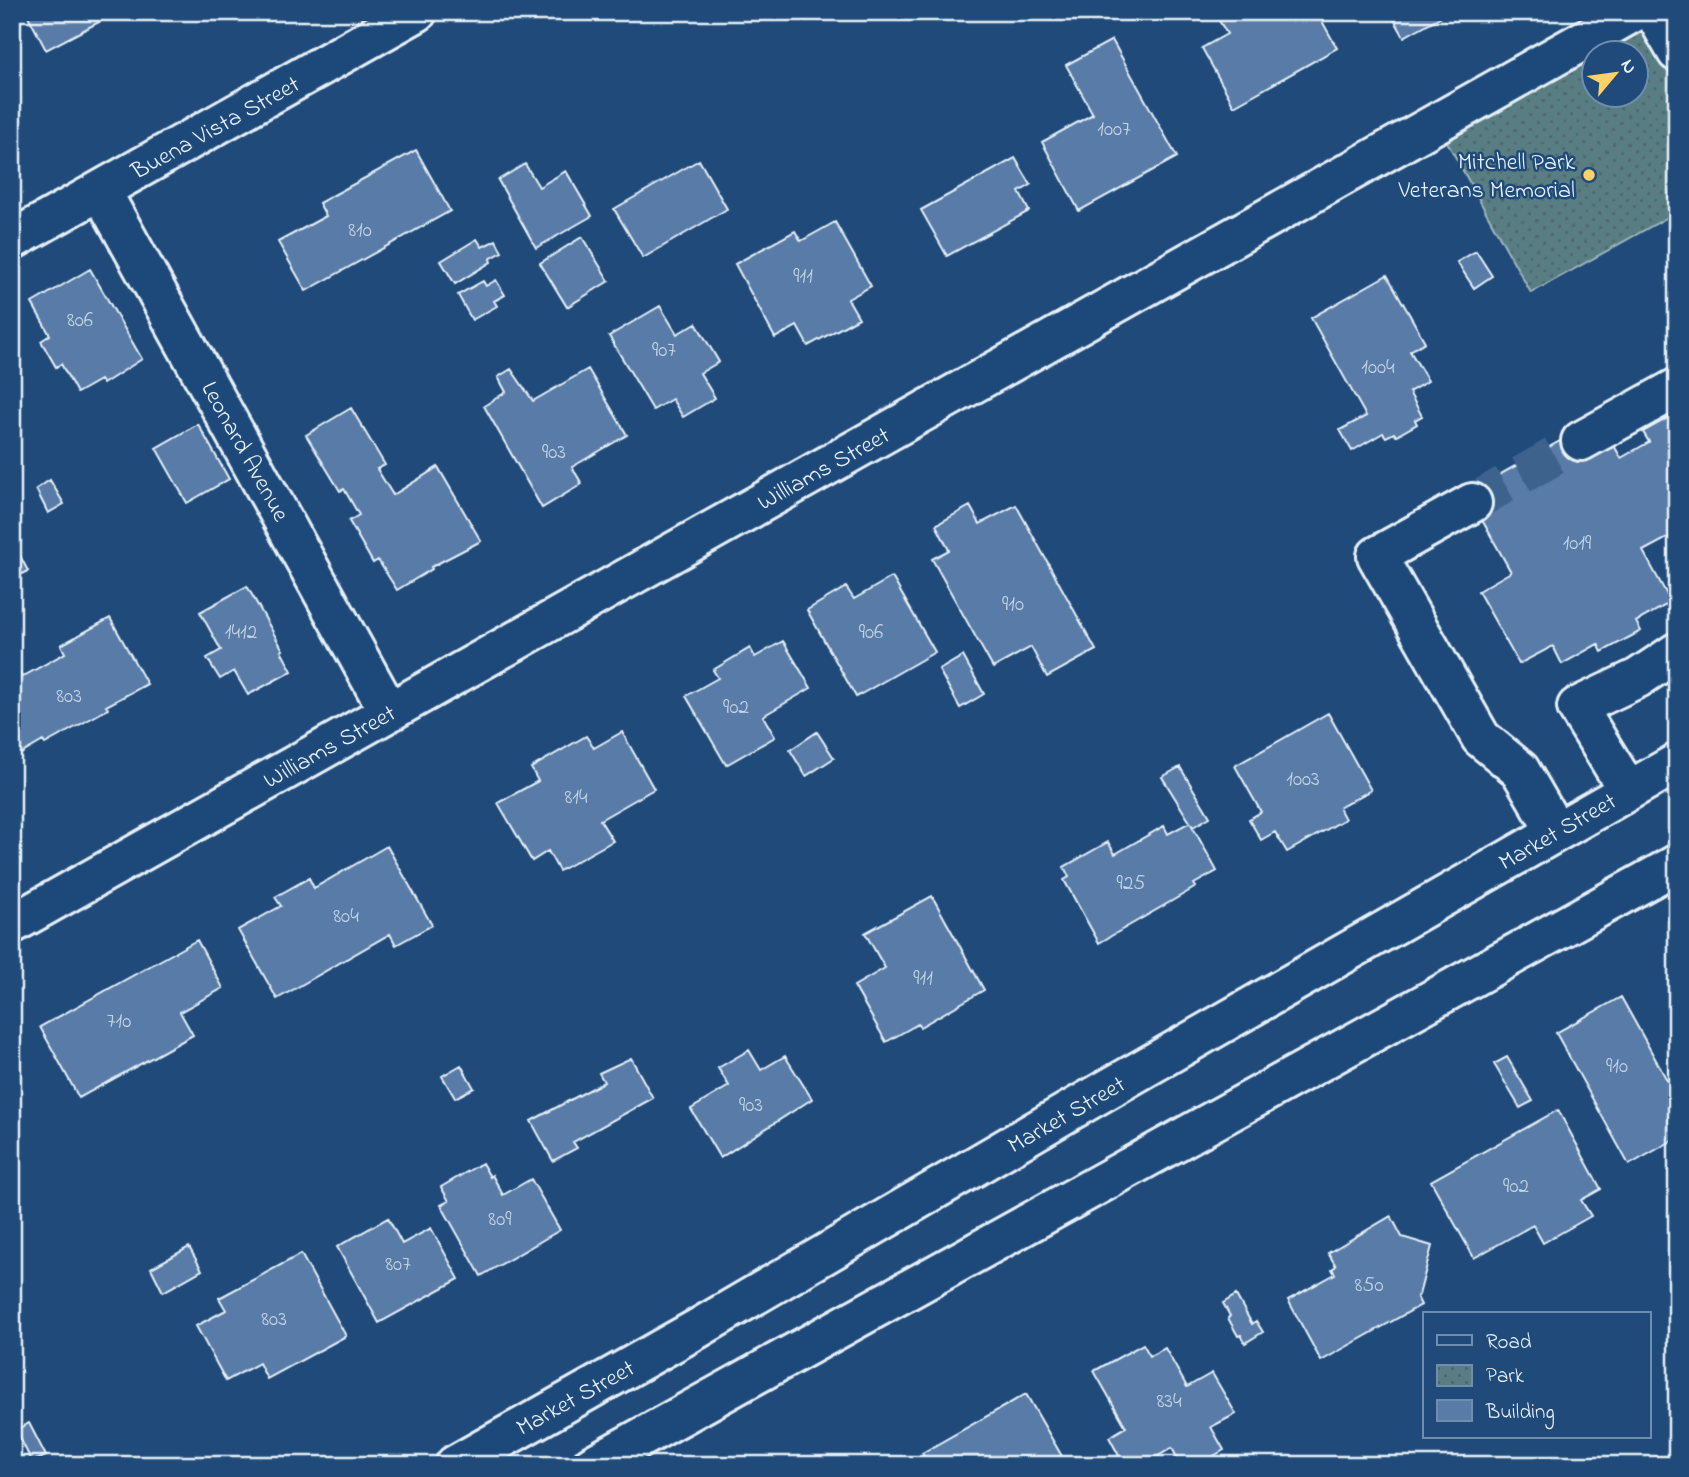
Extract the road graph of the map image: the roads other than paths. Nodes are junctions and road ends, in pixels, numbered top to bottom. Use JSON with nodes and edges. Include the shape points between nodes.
{"nodes":[{"id":1,"x":417,"y":12,"type":"edge"},
{"id":2,"x":1634,"y":12,"type":"edge"},
{"id":3,"x":1654,"y":12,"type":"edge"},
{"id":4,"x":1677,"y":52,"type":"edge"},
{"id":5,"x":101,"y":191,"type":"junction"},
{"id":6,"x":12,"y":240,"type":"edge"},
{"id":7,"x":1677,"y":388,"type":"edge"},
{"id":8,"x":1581,"y":441,"type":"tunnel mouth"},
{"id":9,"x":1472,"y":503,"type":"tunnel mouth"},
{"id":10,"x":1677,"y":652,"type":"edge"},
{"id":11,"x":389,"y":712,"type":"junction"},
{"id":12,"x":1677,"y":764,"type":"edge"},
{"id":13,"x":1628,"y":790,"type":"junction"},
{"id":14,"x":1556,"y":832,"type":"junction"},
{"id":15,"x":1677,"y":864,"type":"edge"},
{"id":16,"x":12,"y":924,"type":"edge"},
{"id":17,"x":455,"y":1465,"type":"edge"},
{"id":18,"x":592,"y":1465,"type":"edge"}],
"edges":[{"from":1,"to":5,"type":"street","name":"Buena Vista Street"},
{"from":2,"to":11,"type":"street","name":"Williams Street"},
{"from":3,"to":4,"type":"street"},
{"from":5,"to":6,"type":"street","name":"Buena Vista Street"},
{"from":5,"to":11,"type":"street","name":"Leonard Avenue"},
{"from":7,"to":8,"type":"street"},
{"from":9,"to":14,"type":"street","via":[[1377,556],[1481,738],[1520,770]]},
{"from":10,"to":13,"type":"street","via":[[1638,678],[1577,707]]},
{"from":11,"to":16,"type":"street","name":"Williams Street"},
{"from":12,"to":13,"type":"street","name":"Market Street"},
{"from":13,"to":14,"type":"street","name":"Market Street"},
{"from":14,"to":17,"type":"street","name":"Market Street"},
{"from":15,"to":18,"type":"street"}]}
